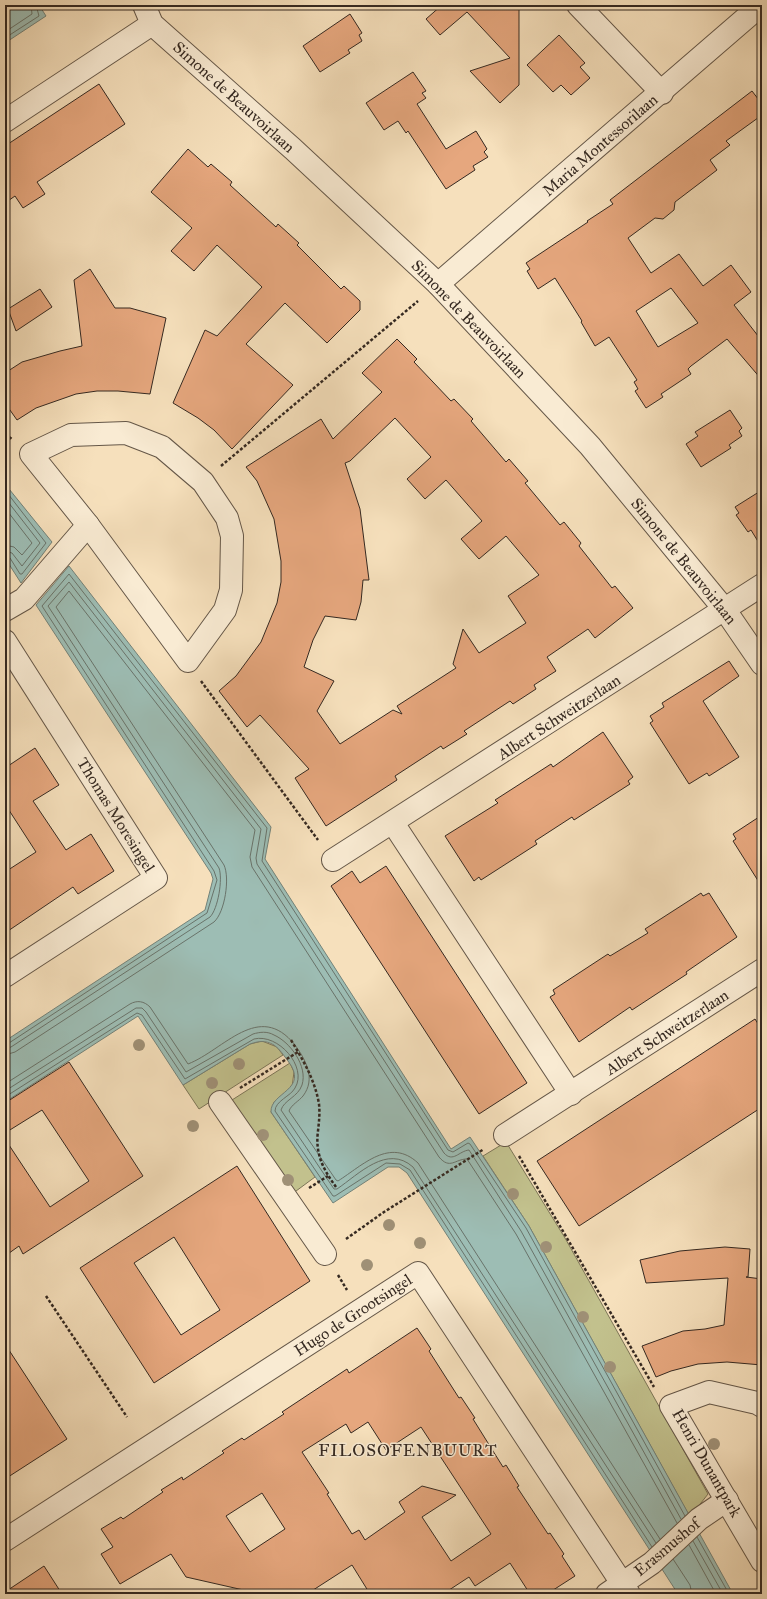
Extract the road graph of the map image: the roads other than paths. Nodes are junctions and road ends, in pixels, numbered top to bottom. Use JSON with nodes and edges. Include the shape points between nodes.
{"nodes":[{"id":1,"x":578,"y":5,"type":"edge"},
{"id":2,"x":761,"y":5,"type":"edge"},
{"id":3,"x":148,"y":14,"type":"edge"},
{"id":4,"x":662,"y":93,"type":"junction"},
{"id":5,"x":5,"y":121,"type":"edge"},
{"id":6,"x":438,"y":284,"type":"junction"},
{"id":7,"x":88,"y":525,"type":"junction"},
{"id":8,"x":762,"y":585,"type":"edge"},
{"id":9,"x":5,"y":610,"type":"edge"},
{"id":10,"x":724,"y":610,"type":"junction"},
{"id":11,"x":5,"y":641,"type":"edge"},
{"id":12,"x":762,"y":664,"type":"edge"},
{"id":13,"x":393,"y":823,"type":"junction"},
{"id":14,"x":332,"y":860,"type":"road end"},
{"id":15,"x":762,"y":970,"type":"edge"},
{"id":16,"x":5,"y":976,"type":"edge"},
{"id":17,"x":571,"y":1094,"type":"junction"},
{"id":18,"x":220,"y":1102,"type":"dead end"},
{"id":19,"x":505,"y":1135,"type":"road end"},
{"id":20,"x":325,"y":1254,"type":"dead end"},
{"id":21,"x":762,"y":1406,"type":"edge"},
{"id":22,"x":727,"y":1500,"type":"junction"},
{"id":23,"x":5,"y":1540,"type":"edge"},
{"id":24,"x":762,"y":1561,"type":"edge"},
{"id":25,"x":619,"y":1591,"type":"edge"}],
"edges":[{"from":1,"to":4,"type":"street"},
{"from":2,"to":4,"type":"street","name":"Maria Montessorilaan"},
{"from":3,"to":5,"type":"street"},
{"from":3,"to":6,"type":"street","name":"Simone de Beauvoirlaan"},
{"from":4,"to":6,"type":"street","name":"Maria Montessorilaan"},
{"from":6,"to":10,"type":"street","name":"Simone de Beauvoirlaan","via":[[590,446]]},
{"from":7,"to":7,"type":"street","via":[[31,454],[71,435],[126,433],[162,447],[202,482],[226,518],[232,536],[231,590],[225,610],[188,660]]},
{"from":7,"to":9,"type":"street","via":[[24,599]]},
{"from":8,"to":10,"type":"street","name":"Albert Schweitzerlaan"},
{"from":10,"to":12,"type":"street","name":"Simone de Beauvoirlaan"},
{"from":10,"to":13,"type":"street","name":"Albert Schweitzerlaan"},
{"from":11,"to":16,"type":"street","name":"Thomas Moresingel","via":[[156,878]]},
{"from":13,"to":14,"type":"street","name":"Albert Schweitzerlaan"},
{"from":13,"to":17,"type":"street"},
{"from":15,"to":17,"type":"street","name":"Albert Schweitzerlaan"},
{"from":17,"to":19,"type":"street","name":"Albert Schweitzerlaan"},
{"from":18,"to":20,"type":"street"},
{"from":21,"to":22,"type":"street","name":"Henri Dunantpark","via":[[709,1392],[671,1406]]},
{"from":22,"to":24,"type":"street","name":"Henri Dunantpark"},
{"from":22,"to":25,"type":"street","name":"Erasmushof","via":[[700,1519]]},
{"from":23,"to":25,"type":"street","name":"Hugo de Grootsingel","via":[[418,1273]]}]}
